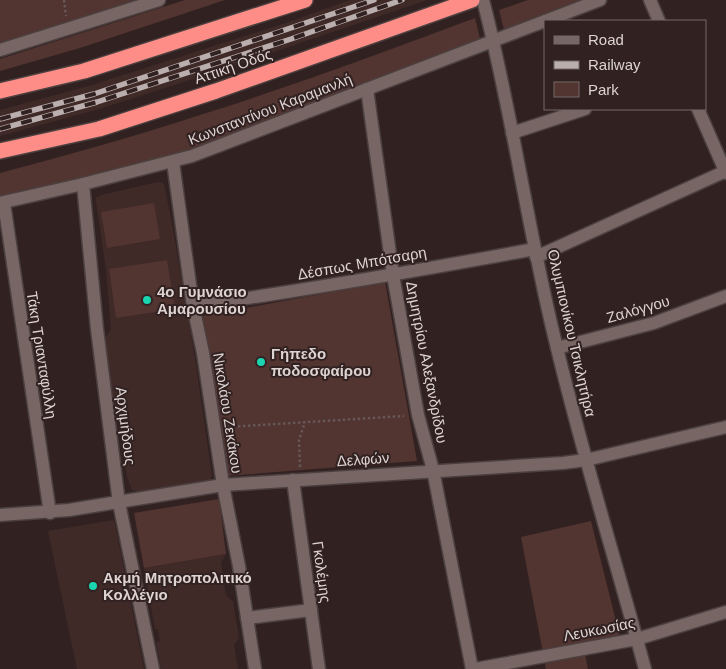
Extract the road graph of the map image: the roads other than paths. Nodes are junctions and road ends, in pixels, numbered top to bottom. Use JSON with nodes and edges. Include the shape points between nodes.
{"nodes":[{"id":1,"x":159,"y":0,"type":"edge"},
{"id":2,"x":305,"y":0,"type":"edge"},
{"id":3,"x":472,"y":0,"type":"edge"},
{"id":4,"x":483,"y":0,"type":"edge"},
{"id":5,"x":600,"y":0,"type":"edge"},
{"id":6,"x":650,"y":0,"type":"edge"},
{"id":7,"x":548,"y":20,"type":"edge"},
{"id":8,"x":659,"y":20,"type":"edge"},
{"id":9,"x":544,"y":21,"type":"edge"},
{"id":10,"x":494,"y":40,"type":"junction"},
{"id":11,"x":0,"y":50,"type":"edge"},
{"id":12,"x":367,"y":89,"type":"junction"},
{"id":13,"x":0,"y":91,"type":"edge"},
{"id":14,"x":582,"y":110,"type":"edge"},
{"id":15,"x":698,"y":110,"type":"edge"},
{"id":16,"x":512,"y":133,"type":"junction"},
{"id":17,"x":0,"y":151,"type":"edge"},
{"id":18,"x":173,"y":162,"type":"junction"},
{"id":19,"x":726,"y":172,"type":"edge"},
{"id":20,"x":83,"y":184,"type":"junction"},
{"id":21,"x":2,"y":203,"type":"edge"},
{"id":22,"x":536,"y":253,"type":"junction"},
{"id":23,"x":393,"y":275,"type":"junction"},
{"id":24,"x":726,"y":296,"type":"edge"},
{"id":25,"x":193,"y":306,"type":"junction"},
{"id":26,"x":556,"y":348,"type":"junction"},
{"id":27,"x":726,"y":427,"type":"edge"},
{"id":28,"x":586,"y":460,"type":"junction"},
{"id":29,"x":434,"y":470,"type":"junction"},
{"id":30,"x":297,"y":480,"type":"junction"},
{"id":31,"x":223,"y":485,"type":"junction"},
{"id":32,"x":119,"y":503,"type":"junction"},
{"id":33,"x":50,"y":513,"type":"junction"},
{"id":34,"x":0,"y":515,"type":"edge"},
{"id":35,"x":311,"y":610,"type":"junction"},
{"id":36,"x":726,"y":612,"type":"edge"},
{"id":37,"x":247,"y":618,"type":"junction"},
{"id":38,"x":637,"y":639,"type":"junction"},
{"id":39,"x":153,"y":669,"type":"edge"},
{"id":40,"x":255,"y":669,"type":"edge"},
{"id":41,"x":319,"y":669,"type":"edge"},
{"id":42,"x":474,"y":669,"type":"edge"},
{"id":43,"x":645,"y":669,"type":"edge"}],
"edges":[{"from":1,"to":11,"type":"street"},
{"from":2,"to":13,"type":"highway","via":[[84,71]]},
{"from":3,"to":17,"type":"highway","name":"Αττική Οδός","via":[[108,126]]},
{"from":4,"to":10,"type":"street","name":"Ολυμπιονίκου Τσικλητήρα"},
{"from":5,"to":7,"type":"street","name":"Κωνσταντίνου Καραμανλή"},
{"from":6,"to":8,"type":"street"},
{"from":9,"to":10,"type":"street","name":"Κωνσταντίνου Καραμανλή"},
{"from":10,"to":12,"type":"street","name":"Κωνσταντίνου Καραμανλή"},
{"from":10,"to":16,"type":"street","name":"Ολυμπιονίκου Τσικλητήρα"},
{"from":12,"to":18,"type":"street","name":"Κωνσταντίνου Καραμανλή"},
{"from":12,"to":23,"type":"street","name":"Δημητρίου Αλεξανδρίδου"},
{"from":14,"to":16,"type":"street"},
{"from":15,"to":19,"type":"street"},
{"from":16,"to":22,"type":"street","name":"Ολυμπιονίκου Τσικλητήρα"},
{"from":18,"to":20,"type":"street","name":"Κωνσταντίνου Καραμανλή"},
{"from":18,"to":25,"type":"street","name":"Νικολάου Ζεκάκου"},
{"from":19,"to":22,"type":"street","name":"Δέσπως Μπότσαρη"},
{"from":20,"to":21,"type":"street","name":"Κωνσταντίνου Καραμανλή"},
{"from":20,"to":32,"type":"street","name":"Αρχιμήδους"},
{"from":21,"to":33,"type":"street","name":"Τάκη Τριανταφύλλη"},
{"from":22,"to":23,"type":"street","name":"Δέσπως Μπότσαρη"},
{"from":22,"to":26,"type":"street","name":"Ολυμπιονίκου Τσικλητήρα"},
{"from":23,"to":25,"type":"street","name":"Δέσπως Μπότσαρη"},
{"from":23,"to":29,"type":"street","name":"Δημητρίου Αλεξανδρίδου","via":[[418,414]]},
{"from":24,"to":26,"type":"street","name":"Ζαλόγγου","via":[[654,323]]},
{"from":25,"to":31,"type":"street","name":"Νικολάου Ζεκάκου"},
{"from":26,"to":28,"type":"street","name":"Ολυμπιονίκου Τσικλητήρα"},
{"from":27,"to":28,"type":"street","name":"Δελφών"},
{"from":28,"to":29,"type":"street","name":"Δελφών"},
{"from":28,"to":38,"type":"street","name":"Ολυμπιονίκου Τσικλητήρα"},
{"from":29,"to":30,"type":"street","name":"Δελφών"},
{"from":29,"to":42,"type":"street","name":"Δημητρίου Αλεξανδρίδου"},
{"from":30,"to":31,"type":"street","name":"Δελφών"},
{"from":30,"to":35,"type":"street","name":"Γκολέμης"},
{"from":31,"to":32,"type":"street","name":"Δελφών"},
{"from":31,"to":37,"type":"street","name":"Νικολάου Ζεκάκου"},
{"from":32,"to":33,"type":"street","name":"Δελφών"},
{"from":32,"to":39,"type":"street","name":"Αρχιμήδους"},
{"from":33,"to":34,"type":"street","name":"Δελφών"},
{"from":35,"to":37,"type":"street"},
{"from":35,"to":41,"type":"street","name":"Γκολέμης"},
{"from":36,"to":38,"type":"street","name":"Λευκωσίας"},
{"from":37,"to":40,"type":"street","name":"Νικολάου Ζεκάκου"},
{"from":38,"to":42,"type":"street","name":"Λευκωσίας"},
{"from":38,"to":43,"type":"street","name":"Ολυμπιονίκου Τσικλητήρα"}]}
